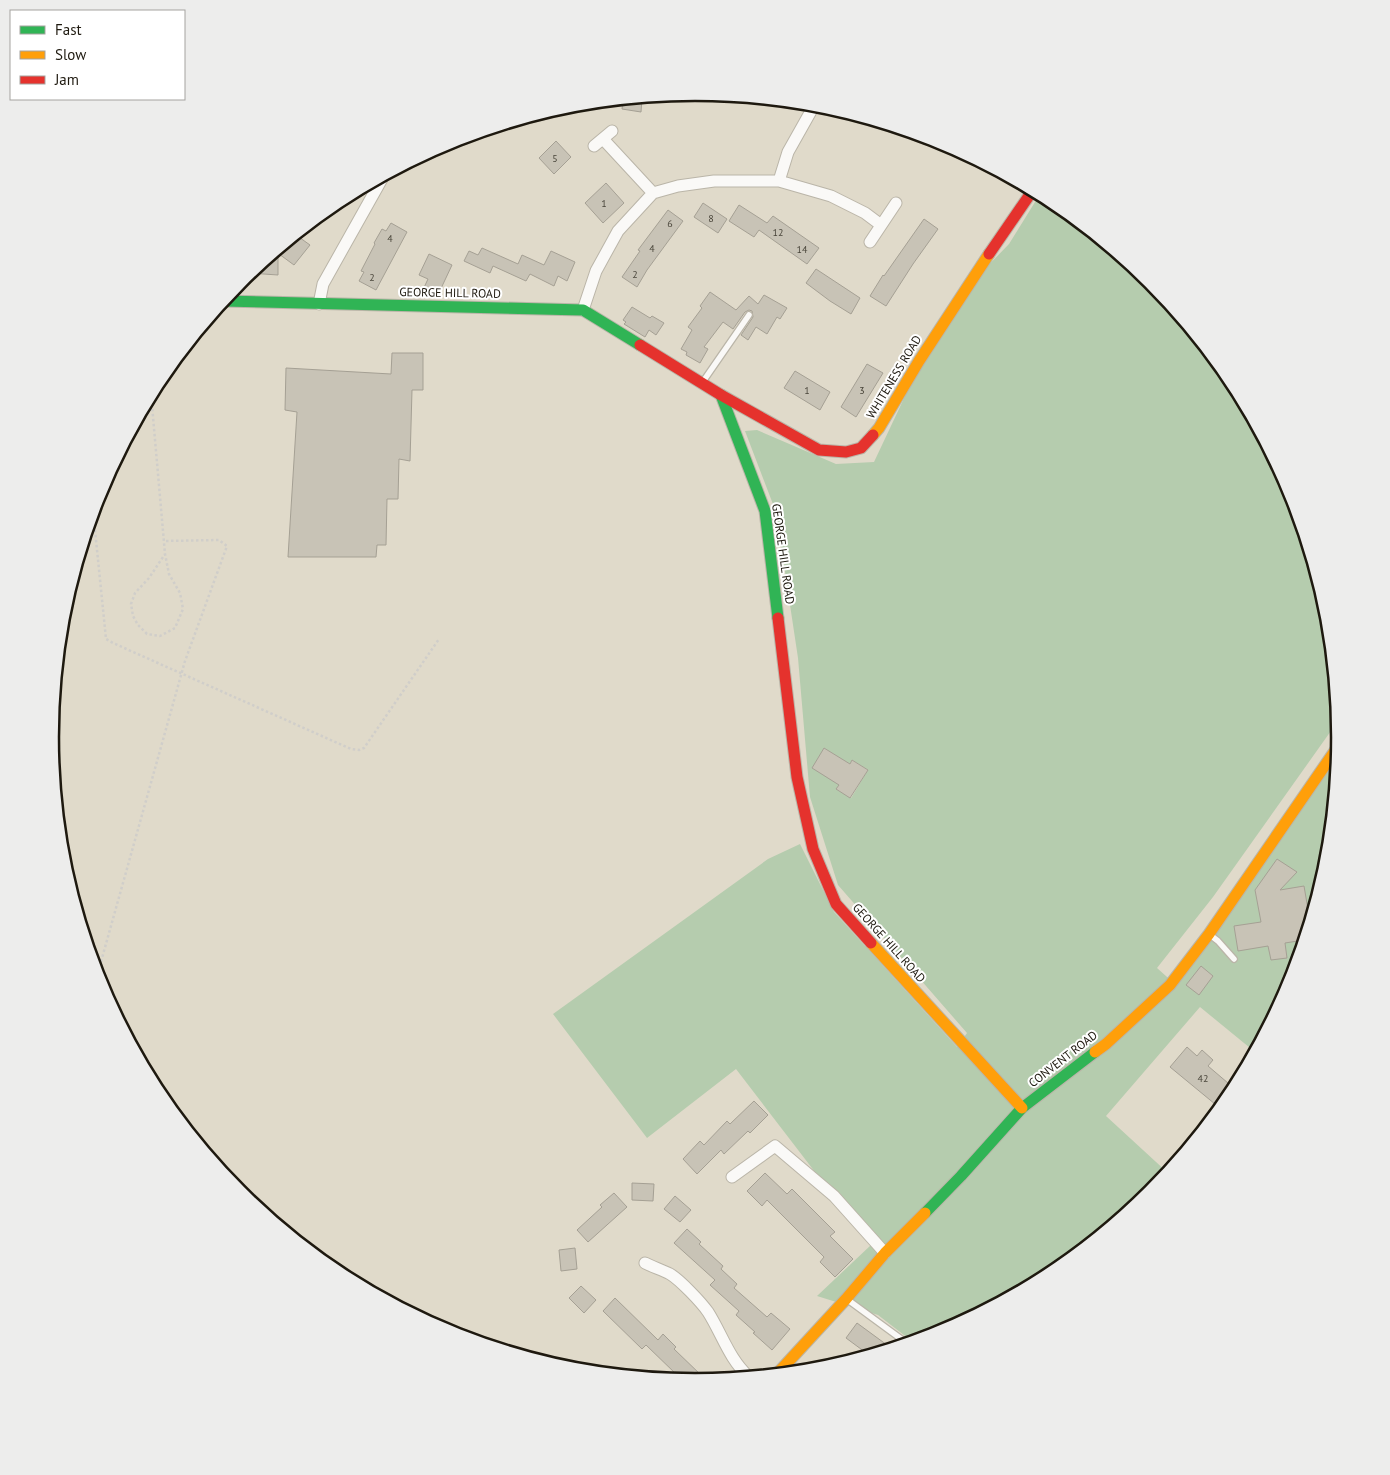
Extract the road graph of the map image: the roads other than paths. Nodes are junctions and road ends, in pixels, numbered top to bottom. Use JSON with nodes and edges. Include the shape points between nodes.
{"nodes":[{"id":1,"x":811,"y":112,"type":"edge"},
{"id":2,"x":612,"y":131,"type":"dead end"},
{"id":3,"x":779,"y":181,"type":"junction"},
{"id":4,"x":377,"y":186,"type":"edge"},
{"id":5,"x":652,"y":193,"type":"junction"},
{"id":6,"x":1028,"y":196,"type":"edge"},
{"id":7,"x":896,"y":203,"type":"dead end"},
{"id":8,"x":881,"y":225,"type":"junction"},
{"id":9,"x":870,"y":242,"type":"dead end"},
{"id":10,"x":233,"y":301,"type":"edge"},
{"id":11,"x":320,"y":304,"type":"junction"},
{"id":12,"x":583,"y":310,"type":"junction"},
{"id":13,"x":749,"y":315,"type":"dead end"},
{"id":14,"x":702,"y":383,"type":"junction"},
{"id":15,"x":722,"y":395,"type":"junction"},
{"id":16,"x":1330,"y":767,"type":"edge"},
{"id":17,"x":1209,"y":934,"type":"junction"},
{"id":18,"x":1234,"y":959,"type":"dead end"},
{"id":19,"x":1022,"y":1108,"type":"junction"},
{"id":20,"x":732,"y":1177,"type":"dead end"},
{"id":21,"x":885,"y":1253,"type":"junction"},
{"id":22,"x":645,"y":1263,"type":"dead end"},
{"id":23,"x":846,"y":1299,"type":"junction"},
{"id":24,"x":902,"y":1339,"type":"edge"},
{"id":25,"x":783,"y":1367,"type":"edge"},
{"id":26,"x":743,"y":1371,"type":"edge"}],
"edges":[{"from":1,"to":3,"type":"street","via":[[788,152]]},
{"from":2,"to":5,"type":"street","via":[[598,142]]},
{"from":3,"to":5,"type":"street","via":[[714,181]]},
{"from":3,"to":8,"type":"street","via":[[831,196]]},
{"from":4,"to":11,"type":"street","via":[[323,284]]},
{"from":5,"to":12,"type":"street","via":[[618,231],[596,272]]},
{"from":6,"to":15,"type":"street","name":"WHITENESS ROAD","via":[[919,360],[879,428],[861,448],[846,452],[819,450]]},
{"from":7,"to":8,"type":"street"},
{"from":8,"to":9,"type":"street"},
{"from":10,"to":11,"type":"street","name":"GEORGE HILL ROAD"},
{"from":11,"to":12,"type":"street","name":"GEORGE HILL ROAD"},
{"from":12,"to":14,"type":"street"},
{"from":13,"to":14,"type":"lane"},
{"from":14,"to":15,"type":"street"},
{"from":15,"to":19,"type":"street","name":"GEORGE HILL ROAD","via":[[765,511],[797,777],[813,849],[836,904]]},
{"from":16,"to":17,"type":"street","name":"CONVENT ROAD"},
{"from":17,"to":18,"type":"lane"},
{"from":17,"to":19,"type":"street","name":"CONVENT ROAD","via":[[1170,985],[1113,1038]]},
{"from":19,"to":21,"type":"street","name":"CONVENT ROAD"},
{"from":20,"to":21,"type":"street","via":[[775,1146],[834,1196]]},
{"from":21,"to":23,"type":"street","name":"CONVENT ROAD"},
{"from":22,"to":26,"type":"street","via":[[671,1274],[693,1294],[708,1311]]},
{"from":23,"to":24,"type":"lane"},
{"from":23,"to":25,"type":"street","name":"CONVENT ROAD"}]}
